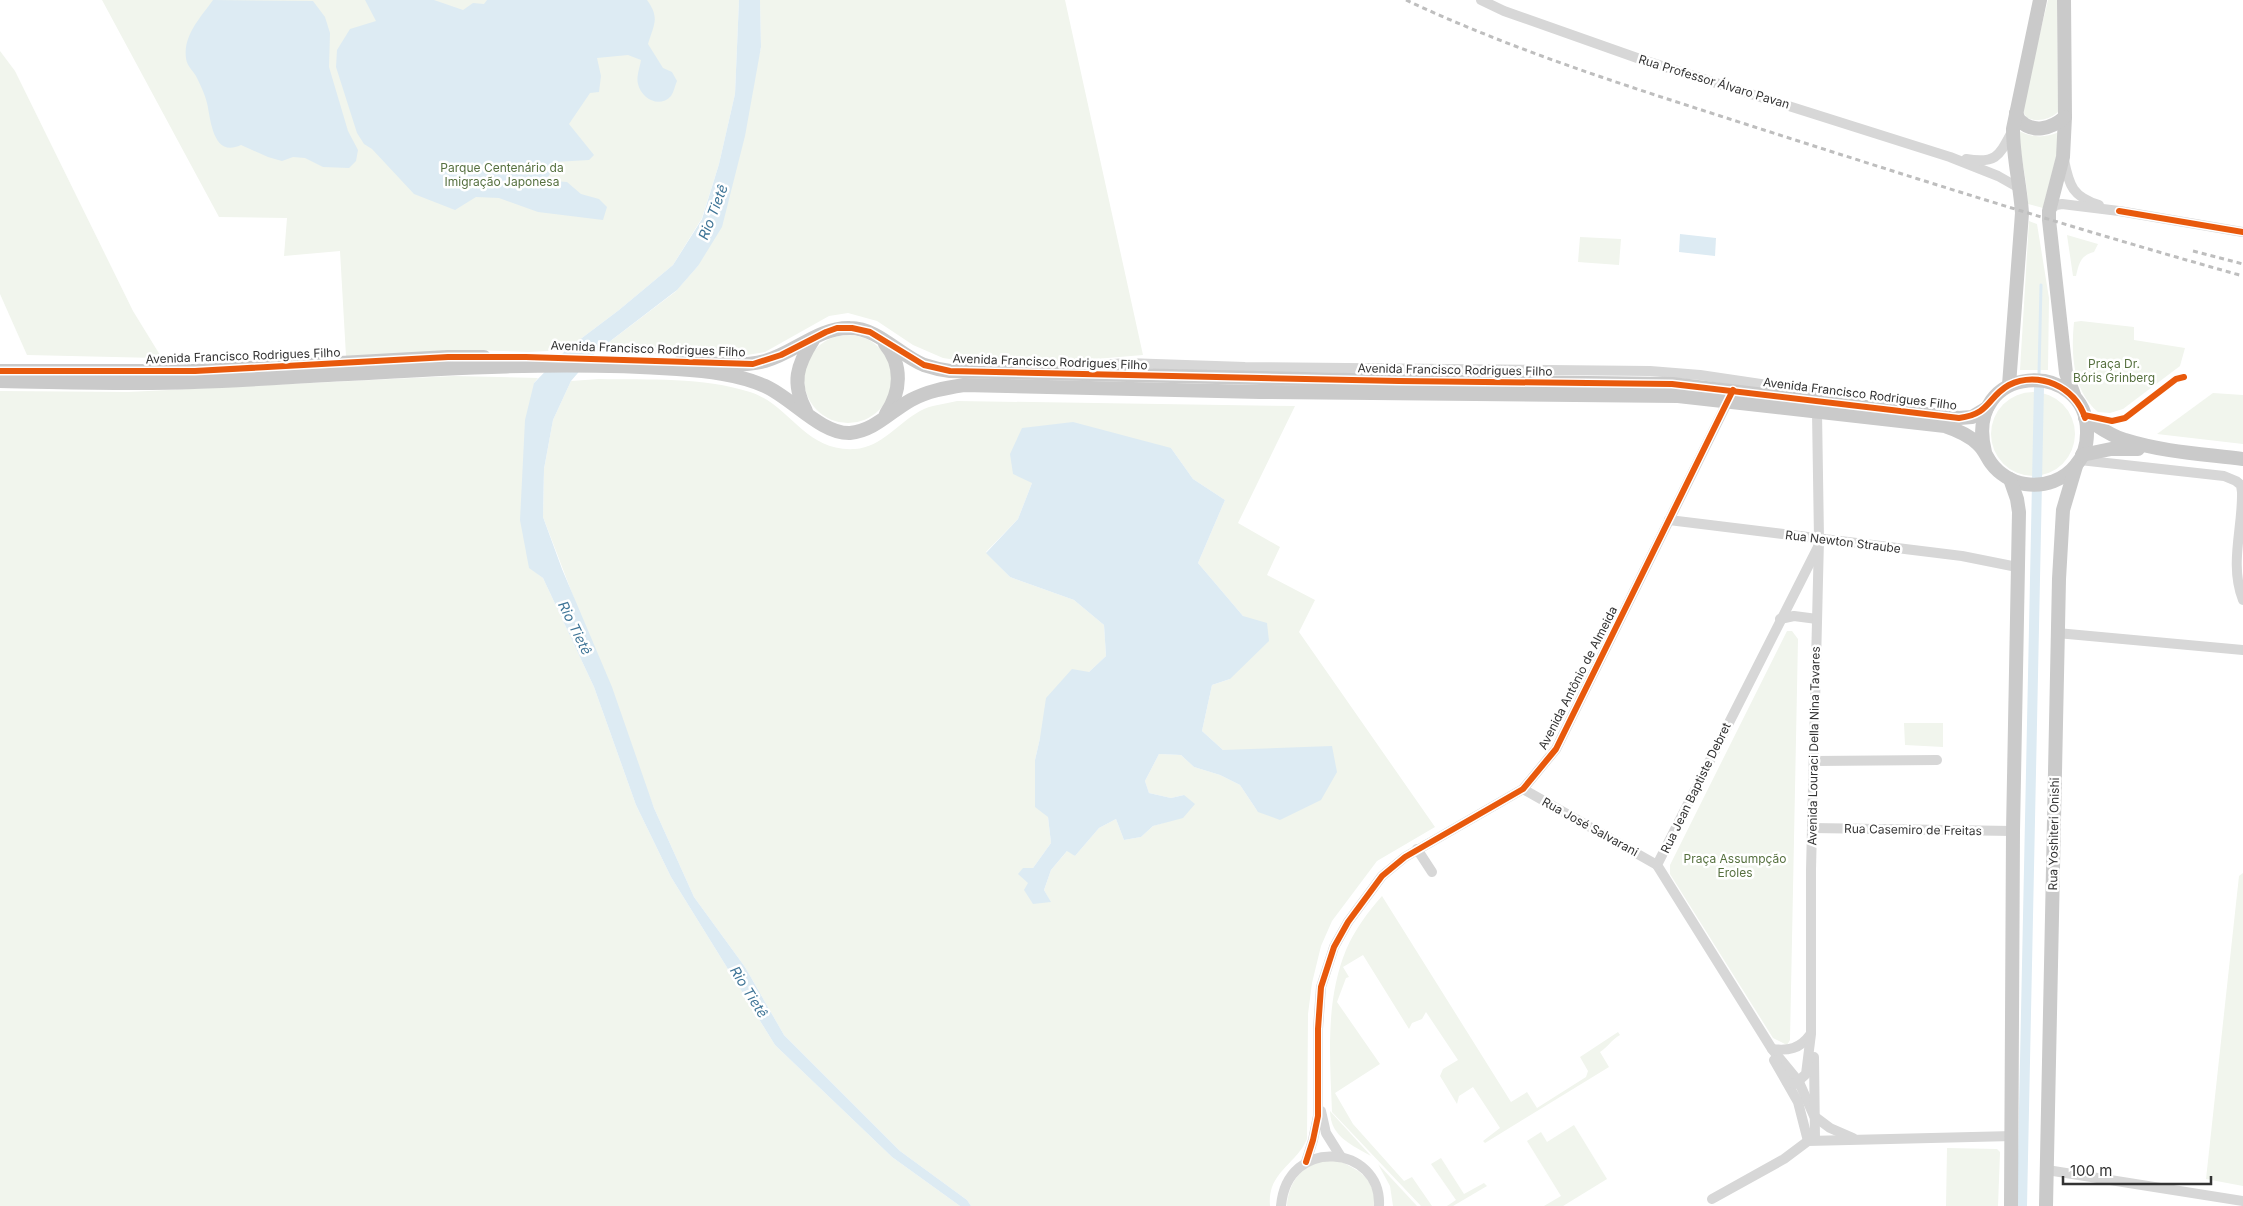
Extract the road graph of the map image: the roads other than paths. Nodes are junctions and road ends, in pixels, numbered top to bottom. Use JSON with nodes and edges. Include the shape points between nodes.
{"nodes":[{"id":1,"x":1481,"y":0,"type":"edge"},
{"id":2,"x":2040,"y":0,"type":"edge"},
{"id":3,"x":2064,"y":0,"type":"edge"},
{"id":4,"x":2016,"y":113,"type":"junction"},
{"id":5,"x":2065,"y":118,"type":"junction"},
{"id":6,"x":2013,"y":129,"type":"junction"},
{"id":7,"x":1950,"y":157,"type":"junction"},
{"id":8,"x":2063,"y":157,"type":"junction"},
{"id":9,"x":2021,"y":188,"type":"junction"},
{"id":10,"x":2049,"y":211,"type":"junction"},
{"id":11,"x":2119,"y":212,"type":"junction"},
{"id":12,"x":2243,"y":232,"type":"edge"},
{"id":13,"x":813,"y":339,"type":"junction"},
{"id":14,"x":881,"y":339,"type":"junction"},
{"id":15,"x":526,"y":361,"type":"junction"},
{"id":16,"x":611,"y":363,"type":"junction"},
{"id":17,"x":0,"y":371,"type":"edge"},
{"id":18,"x":975,"y":372,"type":"junction"},
{"id":19,"x":0,"y":381,"type":"edge"},
{"id":20,"x":2009,"y":385,"type":"junction"},
{"id":21,"x":1730,"y":396,"type":"junction"},
{"id":22,"x":1850,"y":405,"type":"junction"},
{"id":23,"x":1987,"y":408,"type":"junction"},
{"id":24,"x":1817,"y":412,"type":"junction"},
{"id":25,"x":2083,"y":413,"type":"junction"},
{"id":26,"x":807,"y":414,"type":"junction"},
{"id":27,"x":884,"y":418,"type":"junction"},
{"id":28,"x":2161,"y":449,"type":"junction"},
{"id":29,"x":1985,"y":452,"type":"junction"},
{"id":30,"x":2243,"y":459,"type":"edge"},
{"id":31,"x":2080,"y":460,"type":"junction"},
{"id":32,"x":2010,"y":479,"type":"junction"},
{"id":33,"x":2242,"y":485,"type":"edge"},
{"id":34,"x":1669,"y":520,"type":"junction"},
{"id":35,"x":1819,"y":542,"type":"junction"},
{"id":36,"x":2017,"y":567,"type":"junction"},
{"id":37,"x":2243,"y":600,"type":"edge"},
{"id":38,"x":1780,"y":619,"type":"junction"},
{"id":39,"x":1817,"y":619,"type":"junction"},
{"id":40,"x":2057,"y":633,"type":"junction"},
{"id":41,"x":2243,"y":650,"type":"edge"},
{"id":42,"x":1937,"y":760,"type":"dead end"},
{"id":43,"x":1814,"y":761,"type":"junction"},
{"id":44,"x":1523,"y":790,"type":"junction"},
{"id":45,"x":1812,"y":828,"type":"junction"},
{"id":46,"x":2013,"y":831,"type":"junction"},
{"id":47,"x":1417,"y":849,"type":"junction"},
{"id":48,"x":1658,"y":865,"type":"junction"},
{"id":49,"x":1432,"y":872,"type":"dead end"},
{"id":50,"x":1811,"y":1034,"type":"junction"},
{"id":51,"x":1772,"y":1049,"type":"junction"},
{"id":52,"x":1788,"y":1082,"type":"junction"},
{"id":53,"x":1799,"y":1082,"type":"junction"},
{"id":54,"x":1319,"y":1101,"type":"junction"},
{"id":55,"x":1814,"y":1116,"type":"junction"},
{"id":56,"x":2013,"y":1136,"type":"junction"},
{"id":57,"x":1853,"y":1138,"type":"junction"},
{"id":58,"x":1812,"y":1140,"type":"junction"},
{"id":59,"x":1341,"y":1157,"type":"junction"},
{"id":60,"x":1306,"y":1162,"type":"junction"},
{"id":61,"x":2047,"y":1170,"type":"junction"},
{"id":62,"x":1712,"y":1198,"type":"dead end"},
{"id":63,"x":2243,"y":1201,"type":"edge"},
{"id":64,"x":1281,"y":1206,"type":"edge"},
{"id":65,"x":1379,"y":1206,"type":"edge"},
{"id":66,"x":2011,"y":1206,"type":"edge"},
{"id":67,"x":2046,"y":1206,"type":"edge"}],
"edges":[{"from":1,"to":7,"type":"street","name":"Rua Professor Álvaro Pavan","via":[[1640,59]]},
{"from":2,"to":4,"type":"main road"},
{"from":3,"to":5,"type":"main road"},
{"from":4,"to":5,"type":"main road","via":[[2019,120],[2041,129],[2056,125]]},
{"from":4,"to":6,"type":"main road"},
{"from":5,"to":8,"type":"main road"},
{"from":6,"to":7,"type":"street","name":"Rua Professor Álvaro Pavan","via":[[1998,155],[1989,161]]},
{"from":6,"to":9,"type":"main road"},
{"from":7,"to":9,"type":"street","name":"Rua Professor Álvaro Pavan"},
{"from":8,"to":10,"type":"main road"},
{"from":8,"to":11,"type":"street","via":[[2067,177],[2077,195]]},
{"from":9,"to":20,"type":"main road"},
{"from":10,"to":11,"type":"street","via":[[2062,204]]},
{"from":10,"to":25,"type":"main road","via":[[2066,373]]},
{"from":11,"to":12,"type":"street"},
{"from":13,"to":14,"type":"main road","name":"Avenida Francisco Rodrigues Filho","via":[[832,330],[852,328],[870,332]]},
{"from":13,"to":16,"type":"main road","name":"Avenida Francisco Rodrigues Filho","via":[[781,356],[753,364]]},
{"from":13,"to":26,"type":"main road","via":[[799,365],[797,376],[799,396]]},
{"from":14,"to":18,"type":"main road","name":"Avenida Francisco Rodrigues Filho","via":[[924,365]]},
{"from":14,"to":27,"type":"main road","via":[[894,358],[898,384],[897,394]]},
{"from":15,"to":16,"type":"main road","name":"Avenida Francisco Rodrigues Filho"},
{"from":15,"to":17,"type":"main road","name":"Avenida Francisco Rodrigues Filho","via":[[448,357],[195,371]]},
{"from":15,"to":19,"type":"main road","name":"Avenida Francisco Rodrigues Filho","via":[[192,382]]},
{"from":16,"to":26,"type":"main road","name":"Avenida Francisco Rodrigues Filho","via":[[750,380],[780,394]]},
{"from":18,"to":21,"type":"main road","name":"Avenida Francisco Rodrigues Filho","via":[[1672,384]]},
{"from":18,"to":22,"type":"street","via":[[1126,363],[1650,371],[1815,392]]},
{"from":20,"to":23,"type":"main road","name":"Avenida Francisco Rodrigues Filho","via":[[1995,396]]},
{"from":20,"to":25,"type":"main road","name":"Avenida Francisco Rodrigues Filho","via":[[2026,380],[2044,380],[2060,386],[2074,397]]},
{"from":21,"to":22,"type":"main road","name":"Avenida Francisco Rodrigues Filho"},
{"from":21,"to":24,"type":"main road","name":"Avenida Francisco Rodrigues Filho"},
{"from":21,"to":27,"type":"main road","name":"Avenida Francisco Rodrigues Filho","via":[[1250,392],[964,385],[926,394]]},
{"from":21,"to":34,"type":"street","name":"Avenida Antônio de Almeida"},
{"from":22,"to":23,"type":"main road","name":"Avenida Francisco Rodrigues Filho","via":[[1959,418],[1972,417]]},
{"from":23,"to":29,"type":"main road","name":"Avenida Francisco Rodrigues Filho","via":[[1981,437]]},
{"from":24,"to":29,"type":"main road","name":"Avenida Francisco Rodrigues Filho","via":[[1945,426],[1971,438]]},
{"from":24,"to":35,"type":"street","name":"Avenida Louraci Della Nina Tavares"},
{"from":25,"to":28,"type":"main road","name":"Avenida Francisco Rodrigues Filho","via":[[2112,435]]},
{"from":25,"to":31,"type":"main road","via":[[2087,441]]},
{"from":26,"to":27,"type":"main road","name":"Avenida Francisco Rodrigues Filho","via":[[831,429],[851,432],[874,426]]},
{"from":28,"to":30,"type":"main road","name":"Avenida Francisco Rodrigues Filho"},
{"from":28,"to":31,"type":"main road","name":"Avenida Francisco Rodrigues Filho","via":[[2111,449]]},
{"from":29,"to":32,"type":"main road","name":"Avenida Francisco Rodrigues Filho","via":[[1998,471]]},
{"from":31,"to":32,"type":"main road","name":"Avenida Francisco Rodrigues Filho","via":[[2066,475],[2053,482],[2037,485]]},
{"from":31,"to":33,"type":"street","via":[[2224,476]]},
{"from":31,"to":40,"type":"main road","name":"Rua Yoshiteri Onishi","via":[[2063,510]]},
{"from":32,"to":36,"type":"main road","via":[[2019,512]]},
{"from":33,"to":37,"type":"street","via":[[2236,548]]},
{"from":34,"to":35,"type":"street","name":"Rua Newton Straube"},
{"from":34,"to":44,"type":"street","name":"Avenida Antônio de Almeida","via":[[1556,749]]},
{"from":35,"to":36,"type":"street","name":"Rua Newton Straube","via":[[1962,556]]},
{"from":35,"to":38,"type":"street","name":"Rua Jean Baptiste Debret"},
{"from":35,"to":39,"type":"street","name":"Avenida Louraci Della Nina Tavares"},
{"from":36,"to":46,"type":"main road"},
{"from":38,"to":39,"type":"street","via":[[1794,616]]},
{"from":38,"to":48,"type":"street","name":"Rua Jean Baptiste Debret"},
{"from":39,"to":43,"type":"street","name":"Avenida Louraci Della Nina Tavares"},
{"from":40,"to":41,"type":"street"},
{"from":40,"to":61,"type":"main road","name":"Rua Yoshiteri Onishi"},
{"from":42,"to":43,"type":"street"},
{"from":43,"to":45,"type":"street","name":"Avenida Louraci Della Nina Tavares"},
{"from":44,"to":47,"type":"street","name":"Avenida Antônio de Almeida"},
{"from":44,"to":48,"type":"street","name":"Rua José Salvarani"},
{"from":45,"to":46,"type":"street","name":"Rua Casemiro de Freitas"},
{"from":45,"to":50,"type":"street","name":"Avenida Louraci Della Nina Tavares"},
{"from":46,"to":56,"type":"main road"},
{"from":47,"to":49,"type":"street"},
{"from":47,"to":54,"type":"street","name":"Avenida Antônio de Almeida","via":[[1382,876],[1348,922],[1334,948],[1321,987]]},
{"from":48,"to":51,"type":"street","name":"Rua Jean Baptiste Debret"},
{"from":50,"to":51,"type":"street","via":[[1804,1044],[1786,1050]]},
{"from":50,"to":53,"type":"street","via":[[1806,1074]]},
{"from":50,"to":55,"type":"street","name":"Rua Jean Baptiste Debret","via":[[1815,1044]]},
{"from":51,"to":52,"type":"street","name":"Rua Jean Baptiste Debret","via":[[1774,1060]]},
{"from":51,"to":53,"type":"street","name":"Rua Jean Baptiste Debret"},
{"from":52,"to":53,"type":"street"},
{"from":52,"to":58,"type":"street","name":"Rua Jean Baptiste Debret"},
{"from":53,"to":55,"type":"street","name":"Rua Jean Baptiste Debret"},
{"from":54,"to":59,"type":"street","name":"Avenida Antônio de Almeida","via":[[1326,1133]]},
{"from":54,"to":60,"type":"street","name":"Avenida Antônio de Almeida","via":[[1316,1128]]},
{"from":55,"to":57,"type":"street","via":[[1830,1128]]},
{"from":55,"to":58,"type":"street","name":"Rua Jean Baptiste Debret"},
{"from":56,"to":57,"type":"street"},
{"from":56,"to":66,"type":"main road"},
{"from":57,"to":58,"type":"street","via":[[1829,1142]]},
{"from":58,"to":62,"type":"street"},
{"from":59,"to":60,"type":"street"},
{"from":59,"to":65,"type":"street","name":"Avenida Antônio de Almeida","via":[[1367,1172],[1376,1185]]},
{"from":60,"to":64,"type":"street","name":"Avenida Antônio de Almeida","via":[[1287,1181]]},
{"from":61,"to":63,"type":"street"},
{"from":61,"to":67,"type":"main road","name":"Rua Yoshiteri Onishi"}]}
